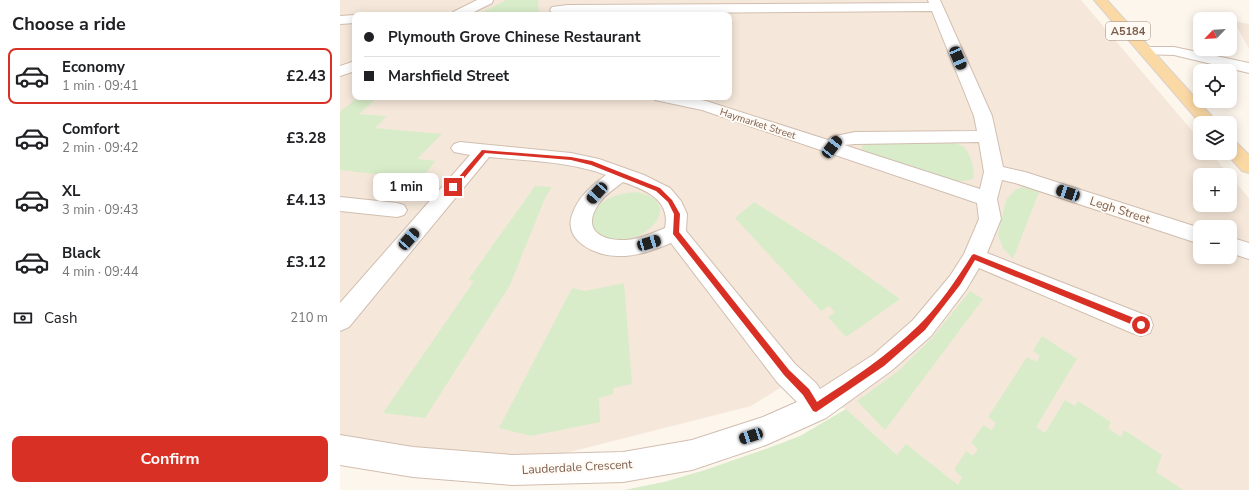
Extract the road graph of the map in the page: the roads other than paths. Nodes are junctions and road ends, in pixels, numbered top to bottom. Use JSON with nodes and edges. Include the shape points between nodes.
{"nodes":[{"id":1,"x":487,"y":0,"type":"edge"},
{"id":2,"x":1100,"y":0,"type":"edge"},
{"id":3,"x":758,"y":4,"type":"edge"},
{"id":4,"x":936,"y":4,"type":"edge"},
{"id":5,"x":556,"y":8,"type":"edge"},
{"id":6,"x":464,"y":12,"type":"edge"},
{"id":7,"x":352,"y":19,"type":"edge"},
{"id":8,"x":340,"y":20,"type":"edge"},
{"id":9,"x":1146,"y":51,"type":"junction"},
{"id":10,"x":352,"y":67,"type":"edge"},
{"id":11,"x":1249,"y":68,"type":"edge"},
{"id":12,"x":340,"y":71,"type":"edge"},
{"id":13,"x":676,"y":100,"type":"edge"},
{"id":14,"x":1203,"y":116,"type":"edge"},
{"id":15,"x":988,"y":136,"type":"junction"},
{"id":16,"x":832,"y":147,"type":"junction"},
{"id":17,"x":460,"y":148,"type":"dead end"},
{"id":18,"x":484,"y":151,"type":"junction"},
{"id":19,"x":1237,"y":154,"type":"edge"},
{"id":20,"x":1249,"y":167,"type":"edge"},
{"id":21,"x":994,"y":172,"type":"junction"},
{"id":22,"x":621,"y":174,"type":"junction"},
{"id":23,"x":987,"y":199,"type":"junction"},
{"id":24,"x":340,"y":204,"type":"edge"},
{"id":25,"x":397,"y":210,"type":"dead end"},
{"id":26,"x":675,"y":233,"type":"junction"},
{"id":27,"x":1193,"y":234,"type":"edge"},
{"id":28,"x":1237,"y":247,"type":"edge"},
{"id":29,"x":1249,"y":251,"type":"edge"},
{"id":30,"x":974,"y":257,"type":"junction"},
{"id":31,"x":340,"y":320,"type":"edge"},
{"id":32,"x":1141,"y":325,"type":"dead end"},
{"id":33,"x":816,"y":408,"type":"junction"},
{"id":34,"x":340,"y":450,"type":"edge"}],
"edges":[{"from":1,"to":6,"type":"street"},
{"from":2,"to":9,"type":"main road","number":"A5184"},
{"from":3,"to":4,"type":"street"},
{"from":3,"to":5,"type":"street"},
{"from":4,"to":15,"type":"street","name":"Lauderdale Crescent","via":[[983,116]]},
{"from":7,"to":8,"type":"street"},
{"from":9,"to":11,"type":"street","via":[[1174,51]]},
{"from":9,"to":14,"type":"main road","number":"A5184"},
{"from":10,"to":12,"type":"street"},
{"from":13,"to":16,"type":"street","name":"Haymarket Street","via":[[706,106]]},
{"from":15,"to":16,"type":"street","via":[[854,138],[837,141]]},
{"from":15,"to":21,"type":"street","name":"Lauderdale Crescent"},
{"from":16,"to":23,"type":"street","name":"Haymarket Street"},
{"from":17,"to":18,"type":"street"},
{"from":18,"to":22,"type":"street","via":[[571,159],[592,163]]},
{"from":18,"to":31,"type":"street"},
{"from":19,"to":20,"type":"main road"},
{"from":21,"to":23,"type":"street","name":"Lauderdale Crescent"},
{"from":21,"to":27,"type":"street","name":"Legh Street","via":[[1018,177]]},
{"from":22,"to":26,"type":"street","via":[[658,189],[670,201],[677,214]]},
{"from":22,"to":26,"type":"street","via":[[587,204],[581,219],[581,228],[587,238],[598,246],[627,248]]},
{"from":23,"to":30,"type":"street","name":"Lauderdale Crescent","via":[[990,219]]},
{"from":24,"to":25,"type":"street"},
{"from":26,"to":33,"type":"street","via":[[786,373],[806,392]]},
{"from":28,"to":29,"type":"street"},
{"from":30,"to":32,"type":"street"},
{"from":30,"to":33,"type":"street","name":"Lauderdale Crescent","via":[[958,283],[922,328],[882,363]]},
{"from":33,"to":34,"type":"street","name":"Lauderdale Crescent","via":[[766,431],[692,455],[623,467],[512,470],[413,462]]}]}
